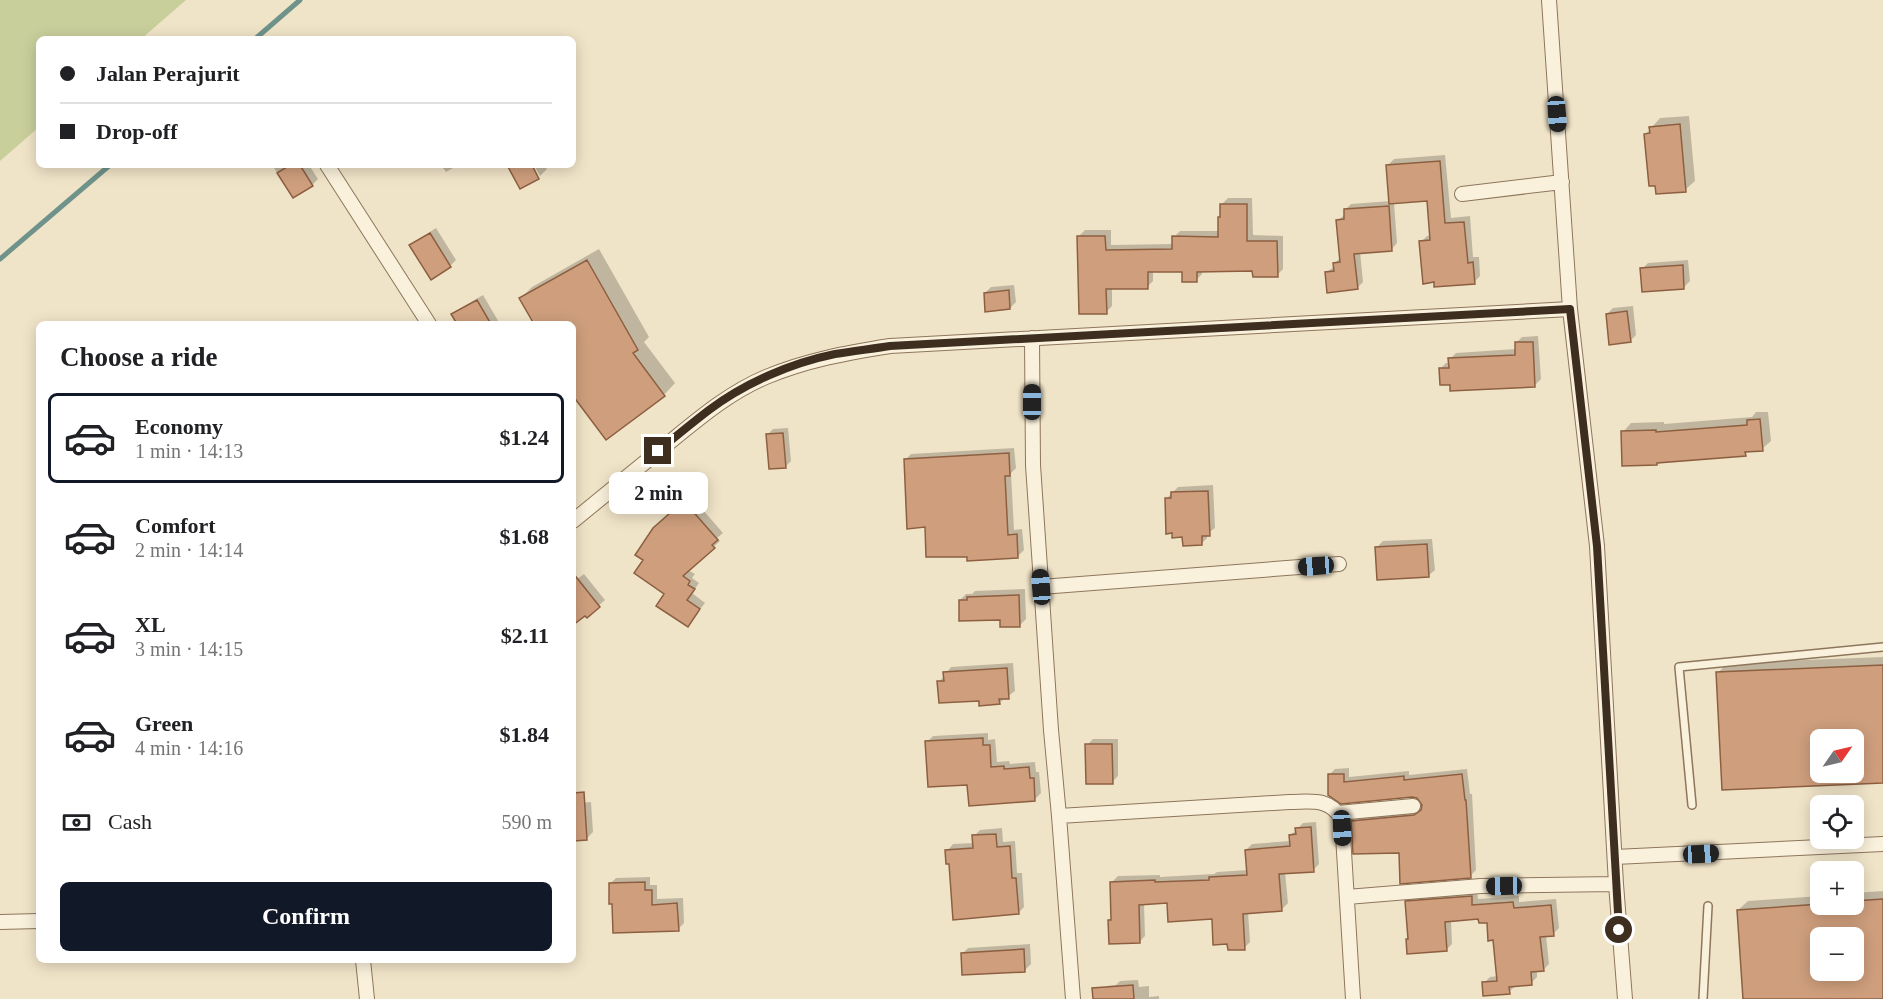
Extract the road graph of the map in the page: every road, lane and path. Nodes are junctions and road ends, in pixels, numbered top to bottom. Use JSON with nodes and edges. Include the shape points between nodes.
{"nodes":[{"id":1,"x":1550,"y":0,"type":"edge"},
{"id":2,"x":329,"y":168,"type":"edge"},
{"id":3,"x":1562,"y":182,"type":"junction"},
{"id":4,"x":1462,"y":194,"type":"dead end"},
{"id":5,"x":1570,"y":309,"type":"junction"},
{"id":6,"x":427,"y":321,"type":"edge"},
{"id":7,"x":1032,"y":338,"type":"junction"},
{"id":8,"x":576,"y":519,"type":"edge"},
{"id":9,"x":1339,"y":564,"type":"dead end"},
{"id":10,"x":1041,"y":587,"type":"junction"},
{"id":11,"x":1883,"y":647,"type":"edge"},
{"id":12,"x":1692,"y":805,"type":"dead end"},
{"id":13,"x":1413,"y":806,"type":"dead end"},
{"id":14,"x":1338,"y":813,"type":"junction"},
{"id":15,"x":1059,"y":816,"type":"junction"},
{"id":16,"x":1883,"y":844,"type":"edge"},
{"id":17,"x":1615,"y":857,"type":"junction"},
{"id":18,"x":1616,"y":884,"type":"junction"},
{"id":19,"x":1347,"y":897,"type":"junction"},
{"id":20,"x":1708,"y":906,"type":"dead end"},
{"id":21,"x":36,"y":921,"type":"edge"},
{"id":22,"x":0,"y":922,"type":"edge"},
{"id":23,"x":363,"y":963,"type":"edge"},
{"id":24,"x":367,"y":999,"type":"edge"},
{"id":25,"x":1073,"y":999,"type":"edge"},
{"id":26,"x":1353,"y":999,"type":"edge"},
{"id":27,"x":1624,"y":999,"type":"edge"},
{"id":28,"x":1703,"y":999,"type":"edge"}],
"edges":[{"from":1,"to":3,"type":"street"},
{"from":2,"to":6,"type":"street"},
{"from":3,"to":4,"type":"street"},
{"from":3,"to":5,"type":"street"},
{"from":5,"to":7,"type":"street"},
{"from":5,"to":17,"type":"street","via":[[1597,546]]},
{"from":7,"to":8,"type":"street","via":[[878,348],[800,364],[765,378],[710,409]]},
{"from":7,"to":10,"type":"street","via":[[1033,465]]},
{"from":9,"to":10,"type":"street"},
{"from":10,"to":15,"type":"street"},
{"from":11,"to":12,"type":"lane","via":[[1679,667]]},
{"from":13,"to":14,"type":"street"},
{"from":14,"to":15,"type":"street","via":[[1331,806],[1313,802]]},
{"from":14,"to":19,"type":"street","via":[[1342,819]]},
{"from":15,"to":25,"type":"street"},
{"from":16,"to":17,"type":"street"},
{"from":17,"to":18,"type":"street"},
{"from":18,"to":19,"type":"street","via":[[1481,886]]},
{"from":18,"to":27,"type":"street"},
{"from":19,"to":26,"type":"street"},
{"from":20,"to":28,"type":"lane"},
{"from":21,"to":22,"type":"street"},
{"from":23,"to":24,"type":"street"}]}
